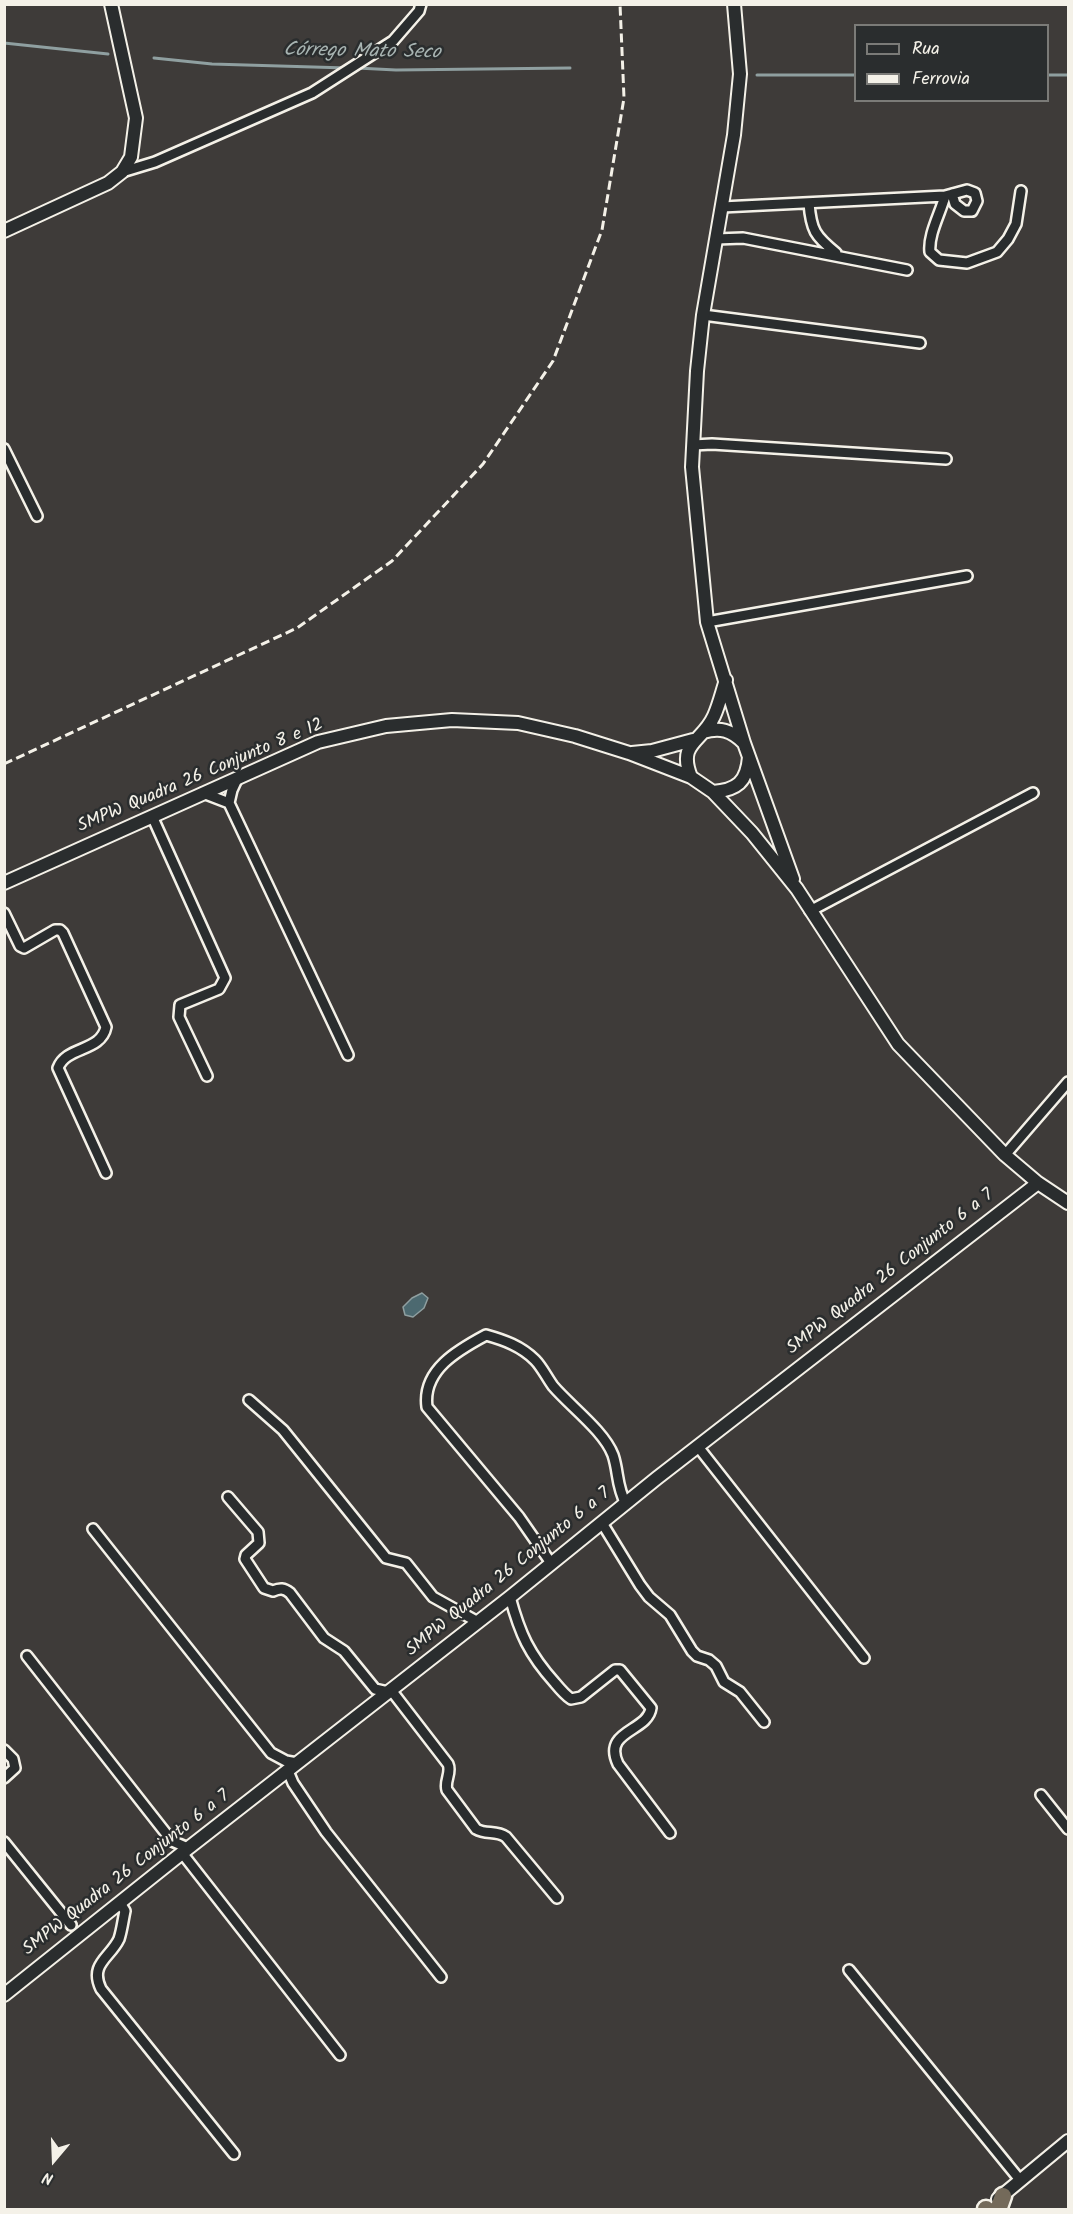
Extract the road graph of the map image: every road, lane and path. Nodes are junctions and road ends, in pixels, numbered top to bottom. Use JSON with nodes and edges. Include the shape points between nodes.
{"nodes":[{"id":1,"x":111,"y":4,"type":"edge"},
{"id":2,"x":422,"y":4,"type":"edge"},
{"id":3,"x":734,"y":4,"type":"edge"},
{"id":4,"x":122,"y":172,"type":"junction"},
{"id":5,"x":1021,"y":191,"type":"dead end"},
{"id":6,"x":809,"y":203,"type":"junction"},
{"id":7,"x":722,"y":207,"type":"junction"},
{"id":8,"x":4,"y":231,"type":"edge"},
{"id":9,"x":716,"y":239,"type":"junction"},
{"id":10,"x":838,"y":255,"type":"junction"},
{"id":11,"x":907,"y":270,"type":"dead end"},
{"id":12,"x":703,"y":315,"type":"junction"},
{"id":13,"x":920,"y":343,"type":"dead end"},
{"id":14,"x":693,"y":445,"type":"junction"},
{"id":15,"x":4,"y":449,"type":"edge"},
{"id":16,"x":946,"y":459,"type":"dead end"},
{"id":17,"x":37,"y":516,"type":"dead end"},
{"id":18,"x":967,"y":576,"type":"dead end"},
{"id":19,"x":707,"y":622,"type":"junction"},
{"id":20,"x":726,"y":680,"type":"junction"},
{"id":21,"x":704,"y":732,"type":"junction"},
{"id":22,"x":693,"y":740,"type":"junction"},
{"id":23,"x":744,"y":742,"type":"junction"},
{"id":24,"x":629,"y":753,"type":"junction"},
{"id":25,"x":749,"y":756,"type":"junction"},
{"id":26,"x":238,"y":777,"type":"junction"},
{"id":27,"x":691,"y":777,"type":"junction"},
{"id":28,"x":713,"y":792,"type":"junction"},
{"id":29,"x":203,"y":793,"type":"junction"},
{"id":30,"x":1033,"y":793,"type":"dead end"},
{"id":31,"x":229,"y":803,"type":"junction"},
{"id":32,"x":152,"y":816,"type":"junction"},
{"id":33,"x":4,"y":884,"type":"edge"},
{"id":34,"x":797,"y":889,"type":"junction"},
{"id":35,"x":810,"y":911,"type":"junction"},
{"id":36,"x":4,"y":913,"type":"edge"},
{"id":37,"x":348,"y":1054,"type":"dead end"},
{"id":38,"x":207,"y":1076,"type":"dead end"},
{"id":39,"x":1068,"y":1082,"type":"edge"},
{"id":40,"x":1005,"y":1155,"type":"junction"},
{"id":41,"x":106,"y":1173,"type":"dead end"},
{"id":42,"x":1038,"y":1183,"type":"junction"},
{"id":43,"x":1068,"y":1203,"type":"edge"},
{"id":44,"x":249,"y":1400,"type":"dead end"},
{"id":45,"x":699,"y":1448,"type":"junction"},
{"id":46,"x":228,"y":1497,"type":"dead end"},
{"id":47,"x":626,"y":1504,"type":"junction"},
{"id":48,"x":602,"y":1523,"type":"junction"},
{"id":49,"x":93,"y":1529,"type":"dead end"},
{"id":50,"x":551,"y":1563,"type":"junction"},
{"id":51,"x":510,"y":1597,"type":"junction"},
{"id":52,"x":478,"y":1622,"type":"junction"},
{"id":53,"x":27,"y":1656,"type":"dead end"},
{"id":54,"x":864,"y":1658,"type":"dead end"},
{"id":55,"x":375,"y":1689,"type":"junction"},
{"id":56,"x":389,"y":1691,"type":"junction"},
{"id":57,"x":375,"y":1702,"type":"junction"},
{"id":58,"x":764,"y":1722,"type":"dead end"},
{"id":59,"x":4,"y":1750,"type":"edge"},
{"id":60,"x":292,"y":1767,"type":"junction"},
{"id":61,"x":4,"y":1778,"type":"edge"},
{"id":62,"x":1041,"y":1795,"type":"dead end"},
{"id":63,"x":1068,"y":1829,"type":"edge"},
{"id":64,"x":669,"y":1833,"type":"dead end"},
{"id":65,"x":172,"y":1840,"type":"junction"},
{"id":66,"x":4,"y":1842,"type":"edge"},
{"id":67,"x":182,"y":1853,"type":"junction"},
{"id":68,"x":557,"y":1898,"type":"dead end"},
{"id":69,"x":120,"y":1903,"type":"junction"},
{"id":70,"x":71,"y":1925,"type":"junction"},
{"id":71,"x":88,"y":1928,"type":"junction"},
{"id":72,"x":72,"y":1941,"type":"junction"},
{"id":73,"x":849,"y":1970,"type":"dead end"},
{"id":74,"x":441,"y":1977,"type":"dead end"},
{"id":75,"x":4,"y":1995,"type":"edge"},
{"id":76,"x":340,"y":2055,"type":"dead end"},
{"id":77,"x":1068,"y":2140,"type":"edge"},
{"id":78,"x":234,"y":2154,"type":"dead end"},
{"id":79,"x":1020,"y":2180,"type":"junction"},
{"id":80,"x":1000,"y":2203,"type":"edge"},
{"id":81,"x":986,"y":2209,"type":"edge"}],
"edges":[{"from":1,"to":4,"type":"street","via":[[136,118],[131,157]]},
{"from":2,"to":4,"type":"street","via":[[393,41],[312,93],[155,162]]},
{"from":3,"to":7,"type":"street","via":[[740,74]]},
{"from":4,"to":8,"type":"street","via":[[108,183]]},
{"from":5,"to":6,"type":"street","via":[[1016,224],[1008,239],[997,252],[967,263],[939,260],[930,252],[928,240],[949,195]]},
{"from":6,"to":7,"type":"street"},
{"from":6,"to":10,"type":"street","via":[[811,224],[818,238]]},
{"from":7,"to":9,"type":"street"},
{"from":9,"to":10,"type":"street","via":[[743,238]]},
{"from":9,"to":12,"type":"street"},
{"from":10,"to":11,"type":"street"},
{"from":12,"to":13,"type":"street"},
{"from":12,"to":14,"type":"street"},
{"from":14,"to":16,"type":"street"},
{"from":14,"to":19,"type":"street"},
{"from":15,"to":17,"type":"street"},
{"from":18,"to":19,"type":"street"},
{"from":19,"to":20,"type":"street"},
{"from":20,"to":21,"type":"street","via":[[714,717]]},
{"from":20,"to":23,"type":"street"},
{"from":21,"to":22,"type":"street"},
{"from":21,"to":23,"type":"street","via":[[726,730]]},
{"from":22,"to":24,"type":"street","name":"SMPW Quadra 26 Conjunto 8 e 12"},
{"from":22,"to":27,"type":"street","via":[[686,765]]},
{"from":23,"to":25,"type":"street"},
{"from":24,"to":26,"type":"street","name":"SMPW Quadra 26 Conjunto 8 e 12","via":[[518,723],[452,720],[386,726],[318,742]]},
{"from":24,"to":27,"type":"street","name":"SMPW Quadra 26 Conjunto 8 e 12"},
{"from":25,"to":28,"type":"street","via":[[748,771],[740,783]]},
{"from":25,"to":34,"type":"street"},
{"from":26,"to":29,"type":"street","name":"SMPW Quadra 26 Conjunto 8 e 12"},
{"from":26,"to":31,"type":"street"},
{"from":27,"to":28,"type":"street"},
{"from":28,"to":34,"type":"street"},
{"from":29,"to":31,"type":"street"},
{"from":29,"to":32,"type":"street","name":"SMPW Quadra 26 Conjunto 8 e 12"},
{"from":30,"to":35,"type":"street"},
{"from":31,"to":37,"type":"street"},
{"from":32,"to":33,"type":"street","name":"SMPW Quadra 26 Conjunto 8 e 12"},
{"from":32,"to":38,"type":"street","via":[[225,978],[219,989],[180,1005],[178,1010]]},
{"from":34,"to":35,"type":"street"},
{"from":35,"to":40,"type":"street","via":[[898,1044]]},
{"from":36,"to":41,"type":"street","via":[[24,948],[55,930],[63,933],[106,1027],[99,1041],[65,1058],[58,1068]]},
{"from":39,"to":40,"type":"street"},
{"from":40,"to":42,"type":"street"},
{"from":42,"to":43,"type":"street"},
{"from":42,"to":45,"type":"street","name":"SMPW Quadra 26 Conjunto 6 a 7"},
{"from":44,"to":52,"type":"street","via":[[283,1430],[386,1558],[406,1563],[433,1597]]},
{"from":45,"to":47,"type":"street","name":"SMPW Quadra 26 Conjunto 6 a 7"},
{"from":45,"to":54,"type":"street"},
{"from":46,"to":55,"type":"street","via":[[258,1532],[259,1543],[245,1559],[264,1588],[290,1593],[324,1638],[344,1651]]},
{"from":47,"to":48,"type":"street","name":"SMPW Quadra 26 Conjunto 6 a 7"},
{"from":47,"to":50,"type":"street","via":[[618,1490],[609,1448],[535,1360],[512,1343],[486,1335],[458,1350],[430,1379],[425,1394],[427,1407],[519,1517]]},
{"from":48,"to":50,"type":"street","name":"SMPW Quadra 26 Conjunto 6 a 7"},
{"from":48,"to":58,"type":"street","via":[[640,1585],[670,1615],[692,1651],[716,1666],[724,1682],[740,1692]]},
{"from":49,"to":60,"type":"street","via":[[271,1753]]},
{"from":50,"to":51,"type":"street","name":"SMPW Quadra 26 Conjunto 6 a 7"},
{"from":51,"to":52,"type":"street","name":"SMPW Quadra 26 Conjunto 6 a 7"},
{"from":51,"to":64,"type":"street","via":[[523,1640],[567,1696],[581,1697],[620,1670],[651,1708],[648,1716],[618,1741],[614,1753]]},
{"from":52,"to":56,"type":"street","name":"SMPW Quadra 26 Conjunto 6 a 7"},
{"from":53,"to":65,"type":"street"},
{"from":55,"to":56,"type":"street"},
{"from":55,"to":57,"type":"street"},
{"from":56,"to":57,"type":"street","name":"SMPW Quadra 26 Conjunto 6 a 7"},
{"from":56,"to":68,"type":"street","via":[[448,1764],[447,1790],[476,1829],[506,1837]]},
{"from":57,"to":60,"type":"street","name":"SMPW Quadra 26 Conjunto 6 a 7"},
{"from":59,"to":61,"type":"street","via":[[15,1764]]},
{"from":60,"to":67,"type":"street","name":"SMPW Quadra 26 Conjunto 6 a 7"},
{"from":60,"to":74,"type":"street","via":[[293,1783],[326,1832]]},
{"from":62,"to":63,"type":"street"},
{"from":65,"to":67,"type":"street"},
{"from":65,"to":67,"type":"street"},
{"from":66,"to":70,"type":"street"},
{"from":67,"to":69,"type":"street","name":"SMPW Quadra 26 Conjunto 6 a 7"},
{"from":67,"to":76,"type":"street"},
{"from":69,"to":71,"type":"street","name":"SMPW Quadra 26 Conjunto 6 a 7"},
{"from":69,"to":78,"type":"street","via":[[125,1911],[121,1931],[98,1968],[101,1989]]},
{"from":70,"to":71,"type":"street"},
{"from":70,"to":72,"type":"street"},
{"from":71,"to":72,"type":"street","name":"SMPW Quadra 26 Conjunto 6 a 7"},
{"from":72,"to":75,"type":"street","name":"SMPW Quadra 26 Conjunto 6 a 7"},
{"from":73,"to":79,"type":"street"},
{"from":77,"to":79,"type":"street"},
{"from":79,"to":80,"type":"street"},
{"from":80,"to":81,"type":"street"}]}
